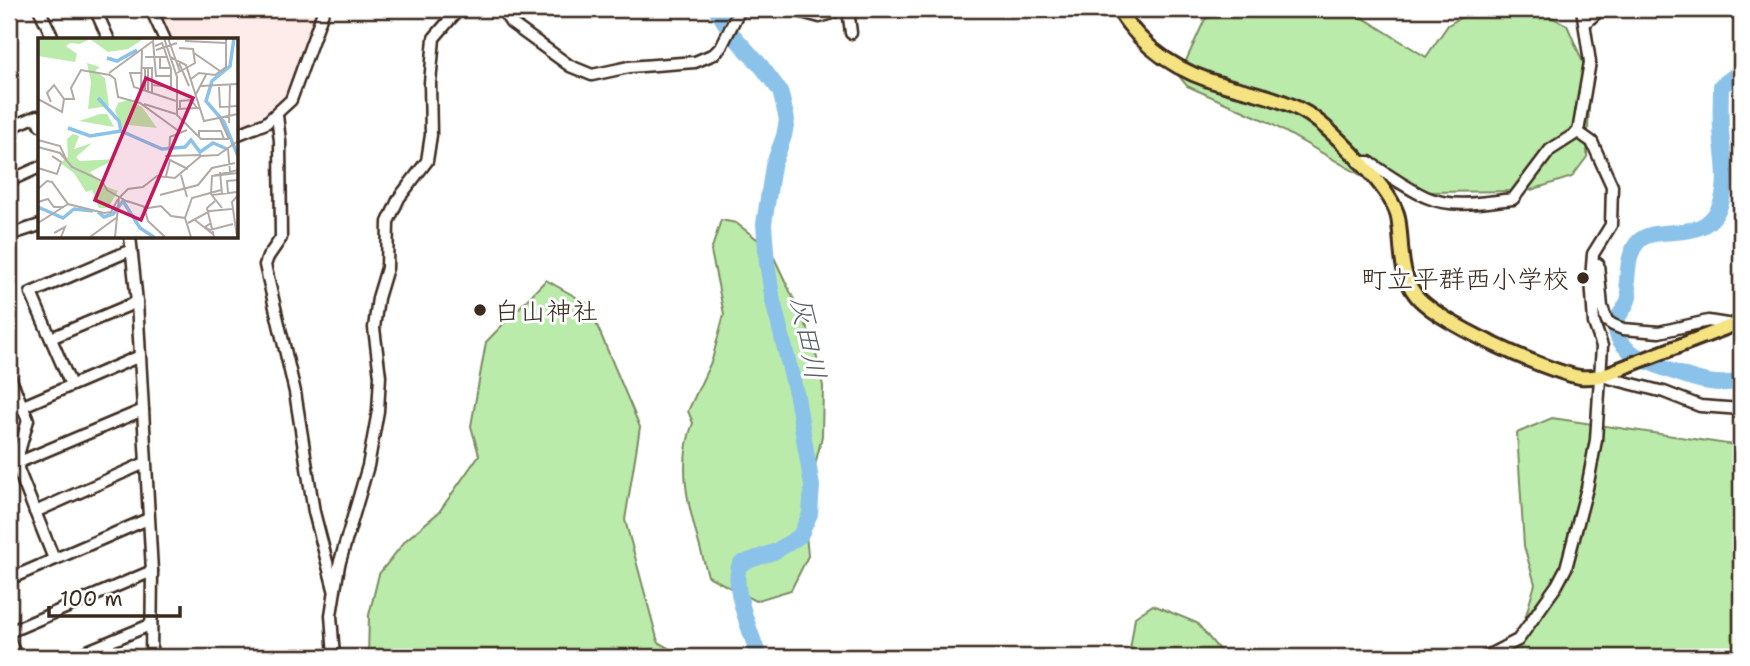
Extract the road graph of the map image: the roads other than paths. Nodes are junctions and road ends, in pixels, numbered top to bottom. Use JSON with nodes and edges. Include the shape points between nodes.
{"nodes":[{"id":1,"x":39,"y":9,"type":"edge"},
{"id":2,"x":95,"y":9,"type":"edge"},
{"id":3,"x":151,"y":9,"type":"edge"},
{"id":4,"x":324,"y":9,"type":"edge"},
{"id":5,"x":459,"y":9,"type":"edge"},
{"id":6,"x":502,"y":9,"type":"edge"},
{"id":7,"x":745,"y":9,"type":"edge"},
{"id":8,"x":790,"y":9,"type":"edge"},
{"id":9,"x":832,"y":9,"type":"edge"},
{"id":10,"x":848,"y":9,"type":"edge"},
{"id":11,"x":1118,"y":9,"type":"edge"},
{"id":12,"x":1582,"y":9,"type":"edge"},
{"id":13,"x":1601,"y":9,"type":"edge"},
{"id":14,"x":1585,"y":23,"type":"junction"},
{"id":15,"x":851,"y":33,"type":"dead end"},
{"id":16,"x":53,"y":38,"type":"edge"},
{"id":17,"x":108,"y":38,"type":"edge"},
{"id":18,"x":164,"y":38,"type":"edge"},
{"id":19,"x":277,"y":114,"type":"junction"},
{"id":20,"x":38,"y":119,"type":"edge"},
{"id":21,"x":9,"y":128,"type":"edge"},
{"id":22,"x":1578,"y":132,"type":"junction"},
{"id":23,"x":238,"y":134,"type":"edge"},
{"id":24,"x":1358,"y":162,"type":"junction"},
{"id":25,"x":38,"y":168,"type":"edge"},
{"id":26,"x":9,"y":181,"type":"edge"},
{"id":27,"x":38,"y":226,"type":"edge"},
{"id":28,"x":9,"y":235,"type":"edge"},
{"id":29,"x":130,"y":238,"type":"edge"},
{"id":30,"x":1598,"y":246,"type":"junction"},
{"id":31,"x":131,"y":250,"type":"junction"},
{"id":32,"x":137,"y":302,"type":"junction"},
{"id":33,"x":1737,"y":323,"type":"edge"},
{"id":34,"x":51,"y":338,"type":"junction"},
{"id":35,"x":140,"y":356,"type":"junction"},
{"id":36,"x":9,"y":375,"type":"edge"},
{"id":37,"x":1601,"y":376,"type":"junction"},
{"id":38,"x":71,"y":385,"type":"junction"},
{"id":39,"x":23,"y":407,"type":"junction"},
{"id":40,"x":1741,"y":409,"type":"edge"},
{"id":41,"x":143,"y":410,"type":"junction"},
{"id":42,"x":9,"y":412,"type":"edge"},
{"id":43,"x":17,"y":463,"type":"junction"},
{"id":44,"x":145,"y":463,"type":"junction"},
{"id":45,"x":35,"y":512,"type":"junction"},
{"id":46,"x":148,"y":519,"type":"junction"},
{"id":47,"x":54,"y":559,"type":"junction"},
{"id":48,"x":152,"y":571,"type":"junction"},
{"id":49,"x":9,"y":579,"type":"edge"},
{"id":50,"x":335,"y":593,"type":"junction"},
{"id":51,"x":150,"y":625,"type":"junction"},
{"id":52,"x":9,"y":632,"type":"edge"},
{"id":53,"x":9,"y":639,"type":"edge"},
{"id":54,"x":16,"y":657,"type":"edge"},
{"id":55,"x":74,"y":657,"type":"edge"},
{"id":56,"x":151,"y":657,"type":"edge"},
{"id":57,"x":334,"y":657,"type":"edge"},
{"id":58,"x":1485,"y":657,"type":"edge"}],
"edges":[{"from":1,"to":16,"type":"street"},
{"from":2,"to":17,"type":"street"},
{"from":3,"to":18,"type":"street"},
{"from":4,"to":19,"type":"street","via":[[291,100]]},
{"from":5,"to":50,"type":"street","via":[[434,38],[427,161],[399,198],[388,222],[387,268],[374,328],[380,376],[378,411]]},
{"from":6,"to":7,"type":"street","via":[[511,23],[570,66],[592,75],[705,58],[721,47],[739,11]]},
{"from":8,"to":9,"type":"street","via":[[820,16]]},
{"from":10,"to":15,"type":"street"},
{"from":11,"to":24,"type":"main road","via":[[1166,61],[1198,77],[1264,94],[1308,115]]},
{"from":12,"to":14,"type":"street"},
{"from":13,"to":14,"type":"street"},
{"from":14,"to":22,"type":"street","via":[[1590,62]]},
{"from":19,"to":23,"type":"street"},
{"from":19,"to":50,"type":"street","via":[[281,238],[265,265],[295,392],[314,512]]},
{"from":20,"to":21,"type":"street"},
{"from":22,"to":24,"type":"street","via":[[1550,150],[1513,199],[1468,204],[1437,201],[1369,162]]},
{"from":22,"to":30,"type":"street","via":[[1591,142],[1612,186],[1611,225]]},
{"from":24,"to":37,"type":"main road","via":[[1388,196],[1398,216],[1403,270],[1415,295],[1425,304],[1503,349],[1581,377]]},
{"from":25,"to":26,"type":"street"},
{"from":27,"to":28,"type":"street"},
{"from":29,"to":31,"type":"street"},
{"from":30,"to":33,"type":"street","via":[[1597,274],[1607,321],[1618,327],[1659,332],[1708,321]]},
{"from":30,"to":37,"type":"street","via":[[1591,279],[1594,323],[1602,346]]},
{"from":31,"to":32,"type":"street"},
{"from":31,"to":34,"type":"street","via":[[31,293]]},
{"from":32,"to":34,"type":"street"},
{"from":32,"to":35,"type":"street"},
{"from":33,"to":37,"type":"main road"},
{"from":34,"to":38,"type":"street"},
{"from":35,"to":38,"type":"street"},
{"from":35,"to":41,"type":"street"},
{"from":36,"to":39,"type":"street"},
{"from":37,"to":40,"type":"street","via":[[1711,408]]},
{"from":37,"to":58,"type":"street","via":[[1596,440],[1566,568],[1518,639]]},
{"from":38,"to":39,"type":"street"},
{"from":39,"to":42,"type":"street"},
{"from":39,"to":43,"type":"street","via":[[28,420]]},
{"from":41,"to":43,"type":"street"},
{"from":41,"to":44,"type":"street"},
{"from":43,"to":45,"type":"street"},
{"from":44,"to":45,"type":"street"},
{"from":44,"to":46,"type":"street"},
{"from":45,"to":47,"type":"street"},
{"from":46,"to":47,"type":"street"},
{"from":46,"to":48,"type":"street"},
{"from":47,"to":49,"type":"street"},
{"from":48,"to":51,"type":"street"},
{"from":48,"to":52,"type":"street"},
{"from":50,"to":57,"type":"street","via":[[331,615]]},
{"from":51,"to":55,"type":"street"},
{"from":51,"to":56,"type":"street"},
{"from":53,"to":54,"type":"street"}]}
